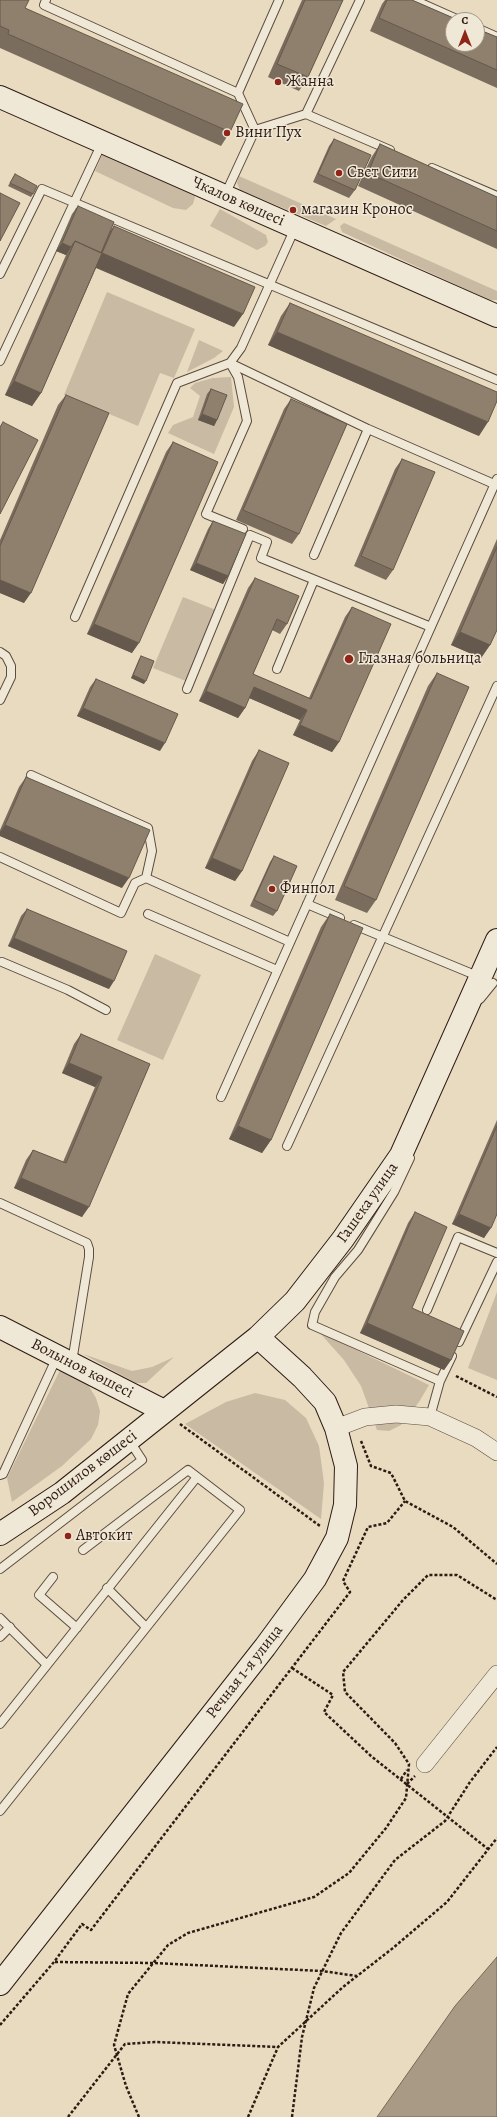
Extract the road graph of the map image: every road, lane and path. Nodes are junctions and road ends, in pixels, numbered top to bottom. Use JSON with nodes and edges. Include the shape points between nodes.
{"nodes":[{"id":1,"x":46,"y":0,"type":"edge"},
{"id":2,"x":279,"y":0,"type":"edge"},
{"id":3,"x":360,"y":0,"type":"edge"},
{"id":4,"x":414,"y":0,"type":"edge"},
{"id":5,"x":445,"y":14,"type":"edge"},
{"id":6,"x":485,"y":32,"type":"edge"},
{"id":7,"x":497,"y":37,"type":"edge"},
{"id":8,"x":238,"y":93,"type":"junction"},
{"id":9,"x":1,"y":99,"type":"edge"},
{"id":10,"x":306,"y":114,"type":"junction"},
{"id":11,"x":255,"y":130,"type":"junction"},
{"id":12,"x":102,"y":142,"type":"junction"},
{"id":13,"x":402,"y":155,"type":"edge"},
{"id":14,"x":424,"y":164,"type":"edge"},
{"id":15,"x":224,"y":196,"type":"junction"},
{"id":16,"x":497,"y":196,"type":"edge"},
{"id":17,"x":74,"y":202,"type":"junction"},
{"id":18,"x":295,"y":227,"type":"junction"},
{"id":19,"x":0,"y":274,"type":"edge"},
{"id":20,"x":271,"y":284,"type":"junction"},
{"id":21,"x":497,"y":316,"type":"edge"},
{"id":22,"x":0,"y":361,"type":"edge"},
{"id":23,"x":230,"y":364,"type":"junction"},
{"id":24,"x":497,"y":380,"type":"edge"},
{"id":25,"x":368,"y":429,"type":"junction"},
{"id":26,"x":496,"y":482,"type":"edge"},
{"id":27,"x":242,"y":529,"type":"dead end"},
{"id":28,"x":314,"y":555,"type":"dead end"},
{"id":29,"x":314,"y":580,"type":"junction"},
{"id":30,"x":75,"y":616,"type":"dead end"},
{"id":31,"x":431,"y":627,"type":"junction"},
{"id":32,"x":0,"y":652,"type":"edge"},
{"id":33,"x":277,"y":669,"type":"dead end"},
{"id":34,"x":497,"y":686,"type":"edge"},
{"id":35,"x":187,"y":689,"type":"dead end"},
{"id":36,"x":0,"y":700,"type":"edge"},
{"id":37,"x":31,"y":775,"type":"dead end"},
{"id":38,"x":0,"y":857,"type":"edge"},
{"id":39,"x":146,"y":878,"type":"junction"},
{"id":40,"x":307,"y":904,"type":"junction"},
{"id":41,"x":148,"y":914,"type":"dead end"},
{"id":42,"x":382,"y":937,"type":"junction"},
{"id":43,"x":497,"y":940,"type":"edge"},
{"id":44,"x":290,"y":942,"type":"junction"},
{"id":45,"x":1,"y":961,"type":"edge"},
{"id":46,"x":277,"y":970,"type":"junction"},
{"id":47,"x":490,"y":982,"type":"edge"},
{"id":48,"x":106,"y":1010,"type":"dead end"},
{"id":49,"x":475,"y":1012,"type":"dead end"},
{"id":50,"x":221,"y":1097,"type":"dead end"},
{"id":51,"x":286,"y":1146,"type":"dead end"},
{"id":52,"x":416,"y":1147,"type":"dead end"},
{"id":53,"x":0,"y":1203,"type":"edge"},
{"id":54,"x":497,"y":1254,"type":"edge"},
{"id":55,"x":497,"y":1262,"type":"edge"},
{"id":56,"x":427,"y":1310,"type":"dead end"},
{"id":57,"x":0,"y":1327,"type":"edge"},
{"id":58,"x":258,"y":1337,"type":"junction"},
{"id":59,"x":65,"y":1360,"type":"junction"},
{"id":60,"x":445,"y":1371,"type":"junction"},
{"id":61,"x":440,"y":1381,"type":"junction"},
{"id":62,"x":497,"y":1397,"type":"edge"},
{"id":63,"x":164,"y":1412,"type":"junction"},
{"id":64,"x":430,"y":1417,"type":"junction"},
{"id":65,"x":344,"y":1425,"type":"junction"},
{"id":66,"x":128,"y":1439,"type":"junction"},
{"id":67,"x":497,"y":1452,"type":"edge"},
{"id":68,"x":0,"y":1475,"type":"edge"},
{"id":69,"x":197,"y":1477,"type":"junction"},
{"id":70,"x":405,"y":1501,"type":"junction"},
{"id":71,"x":0,"y":1534,"type":"edge"},
{"id":72,"x":337,"y":1538,"type":"junction"},
{"id":73,"x":83,"y":1550,"type":"dead end"},
{"id":74,"x":497,"y":1564,"type":"edge"},
{"id":75,"x":0,"y":1569,"type":"edge"},
{"id":76,"x":53,"y":1577,"type":"dead end"},
{"id":77,"x":108,"y":1588,"type":"junction"},
{"id":78,"x":497,"y":1600,"type":"edge"},
{"id":79,"x":0,"y":1618,"type":"edge"},
{"id":80,"x":10,"y":1627,"type":"junction"},
{"id":81,"x":146,"y":1627,"type":"junction"},
{"id":82,"x":77,"y":1628,"type":"junction"},
{"id":83,"x":0,"y":1638,"type":"edge"},
{"id":84,"x":48,"y":1665,"type":"junction"},
{"id":85,"x":292,"y":1668,"type":"junction"},
{"id":86,"x":497,"y":1674,"type":"edge"},
{"id":87,"x":0,"y":1724,"type":"edge"},
{"id":88,"x":497,"y":1747,"type":"edge"},
{"id":89,"x":425,"y":1764,"type":"dead end"},
{"id":90,"x":407,"y":1784,"type":"junction"},
{"id":91,"x":0,"y":1811,"type":"edge"},
{"id":92,"x":447,"y":1817,"type":"junction"},
{"id":93,"x":497,"y":1838,"type":"edge"},
{"id":94,"x":488,"y":1849,"type":"junction"},
{"id":95,"x":54,"y":1962,"type":"junction"},
{"id":96,"x":153,"y":1963,"type":"junction"},
{"id":97,"x":322,"y":1971,"type":"junction"},
{"id":98,"x":357,"y":1976,"type":"junction"},
{"id":99,"x":0,"y":1984,"type":"edge"},
{"id":100,"x":306,"y":2021,"type":"junction"},
{"id":101,"x":0,"y":2025,"type":"edge"},
{"id":102,"x":278,"y":2047,"type":"junction"},
{"id":103,"x":117,"y":2054,"type":"junction"},
{"id":104,"x":68,"y":2117,"type":"edge"},
{"id":105,"x":139,"y":2117,"type":"edge"},
{"id":106,"x":248,"y":2117,"type":"edge"},
{"id":107,"x":292,"y":2117,"type":"edge"}],
"edges":[{"from":1,"to":8,"type":"lane","via":[[44,5]]},
{"from":2,"to":8,"type":"lane"},
{"from":3,"to":10,"type":"lane"},
{"from":4,"to":5,"type":"lane"},
{"from":6,"to":7,"type":"lane"},
{"from":8,"to":11,"type":"lane"},
{"from":9,"to":12,"type":"main road","name":"Чкалов көшесі"},
{"from":10,"to":11,"type":"lane"},
{"from":10,"to":13,"type":"lane"},
{"from":11,"to":15,"type":"lane"},
{"from":12,"to":15,"type":"main road","name":"Чкалов көшесі"},
{"from":12,"to":17,"type":"lane"},
{"from":14,"to":16,"type":"lane"},
{"from":15,"to":18,"type":"main road","name":"Чкалов көшесі"},
{"from":17,"to":19,"type":"lane","via":[[42,189]]},
{"from":17,"to":20,"type":"lane"},
{"from":17,"to":22,"type":"lane"},
{"from":18,"to":20,"type":"lane"},
{"from":18,"to":21,"type":"main road","name":"Чкалов көшесі"},
{"from":20,"to":23,"type":"lane","via":[[241,348]]},
{"from":20,"to":24,"type":"lane"},
{"from":23,"to":25,"type":"lane"},
{"from":23,"to":27,"type":"lane","via":[[238,377],[247,421],[206,514]]},
{"from":23,"to":30,"type":"lane","via":[[177,383]]},
{"from":25,"to":26,"type":"lane"},
{"from":25,"to":28,"type":"lane"},
{"from":26,"to":31,"type":"lane"},
{"from":29,"to":31,"type":"lane"},
{"from":29,"to":33,"type":"lane"},
{"from":29,"to":35,"type":"lane","via":[[261,558],[267,542],[250,535]]},
{"from":31,"to":40,"type":"lane"},
{"from":32,"to":36,"type":"lane","via":[[6,656],[11,666],[11,677]]},
{"from":34,"to":42,"type":"lane"},
{"from":37,"to":39,"type":"lane","via":[[148,828],[152,851]]},
{"from":38,"to":39,"type":"lane","via":[[122,913],[135,884]]},
{"from":39,"to":44,"type":"lane"},
{"from":40,"to":42,"type":"lane"},
{"from":40,"to":44,"type":"lane"},
{"from":41,"to":46,"type":"lane"},
{"from":42,"to":47,"type":"lane"},
{"from":42,"to":51,"type":"lane"},
{"from":43,"to":47,"type":"main road","name":"Гашека улица"},
{"from":44,"to":46,"type":"lane"},
{"from":45,"to":48,"type":"lane","via":[[68,990]]},
{"from":46,"to":50,"type":"lane"},
{"from":47,"to":49,"type":"lane"},
{"from":47,"to":58,"type":"main road","name":"Гашека улица","via":[[401,1155],[343,1239],[295,1300]]},
{"from":52,"to":61,"type":"lane","via":[[394,1192],[358,1250],[335,1278],[314,1312],[312,1325]]},
{"from":53,"to":59,"type":"lane","via":[[87,1243],[90,1249]]},
{"from":54,"to":56,"type":"lane","via":[[458,1237]]},
{"from":55,"to":60,"type":"lane"},
{"from":57,"to":59,"type":"main road","name":"Волынов көшесі"},
{"from":58,"to":63,"type":"main road","name":"Гашека улица"},
{"from":58,"to":65,"type":"main road","name":"Речная 1-я улица","via":[[302,1377]]},
{"from":59,"to":63,"type":"main road","name":"Волынов көшесі"},
{"from":59,"to":68,"type":"lane"},
{"from":60,"to":61,"type":"lane"},
{"from":60,"to":62,"type":"path"},
{"from":61,"to":64,"type":"lane"},
{"from":63,"to":66,"type":"main road","name":"Ворошилов көшесі"},
{"from":63,"to":72,"type":"path"},
{"from":64,"to":65,"type":"street","via":[[396,1414],[365,1417]]},
{"from":64,"to":67,"type":"street","via":[[476,1438]]},
{"from":65,"to":70,"type":"path","via":[[371,1466],[391,1473]]},
{"from":65,"to":72,"type":"main road","name":"Речная 1-я улица","via":[[345,1505]]},
{"from":66,"to":71,"type":"main road","name":"Ворошилов көшесі","via":[[62,1493]]},
{"from":66,"to":75,"type":"lane","via":[[142,1460]]},
{"from":69,"to":73,"type":"lane","via":[[188,1470]]},
{"from":69,"to":77,"type":"lane"},
{"from":69,"to":81,"type":"lane","via":[[240,1510]]},
{"from":70,"to":74,"type":"path","via":[[453,1527]]},
{"from":70,"to":85,"type":"path","via":[[387,1523],[368,1527],[343,1581],[350,1592]]},
{"from":72,"to":99,"type":"main road","name":"Речная 1-я улица","via":[[315,1578],[264,1647]]},
{"from":76,"to":82,"type":"lane","via":[[39,1595]]},
{"from":77,"to":81,"type":"lane"},
{"from":77,"to":82,"type":"lane"},
{"from":78,"to":90,"type":"path","via":[[457,1575],[428,1576],[403,1600],[343,1672],[345,1692],[395,1743],[409,1764]]},
{"from":79,"to":80,"type":"lane"},
{"from":80,"to":83,"type":"lane"},
{"from":80,"to":84,"type":"lane"},
{"from":81,"to":91,"type":"lane"},
{"from":82,"to":84,"type":"lane"},
{"from":84,"to":87,"type":"lane"},
{"from":85,"to":90,"type":"path","via":[[333,1695],[324,1712],[371,1756]]},
{"from":85,"to":95,"type":"path","via":[[92,1930],[82,1924]]},
{"from":86,"to":89,"type":"street"},
{"from":88,"to":92,"type":"path"},
{"from":90,"to":92,"type":"path"},
{"from":90,"to":96,"type":"path","via":[[406,1798],[386,1828],[349,1873],[314,1897],[188,1933],[168,1945]]},
{"from":92,"to":94,"type":"path"},
{"from":92,"to":97,"type":"path","via":[[395,1860],[341,1933]]},
{"from":93,"to":94,"type":"path"},
{"from":94,"to":98,"type":"path","via":[[447,1902]]},
{"from":95,"to":96,"type":"path"},
{"from":95,"to":101,"type":"path"},
{"from":96,"to":97,"type":"path"},
{"from":96,"to":103,"type":"path","via":[[128,1994],[114,2045]]},
{"from":97,"to":98,"type":"path"},
{"from":97,"to":100,"type":"path","via":[[314,1988]]},
{"from":98,"to":100,"type":"path"},
{"from":100,"to":102,"type":"path"},
{"from":100,"to":107,"type":"path"},
{"from":102,"to":103,"type":"path","via":[[155,2042],[125,2044]]},
{"from":102,"to":106,"type":"path"},
{"from":103,"to":104,"type":"path"},
{"from":103,"to":105,"type":"path","via":[[126,2086]]}]}
